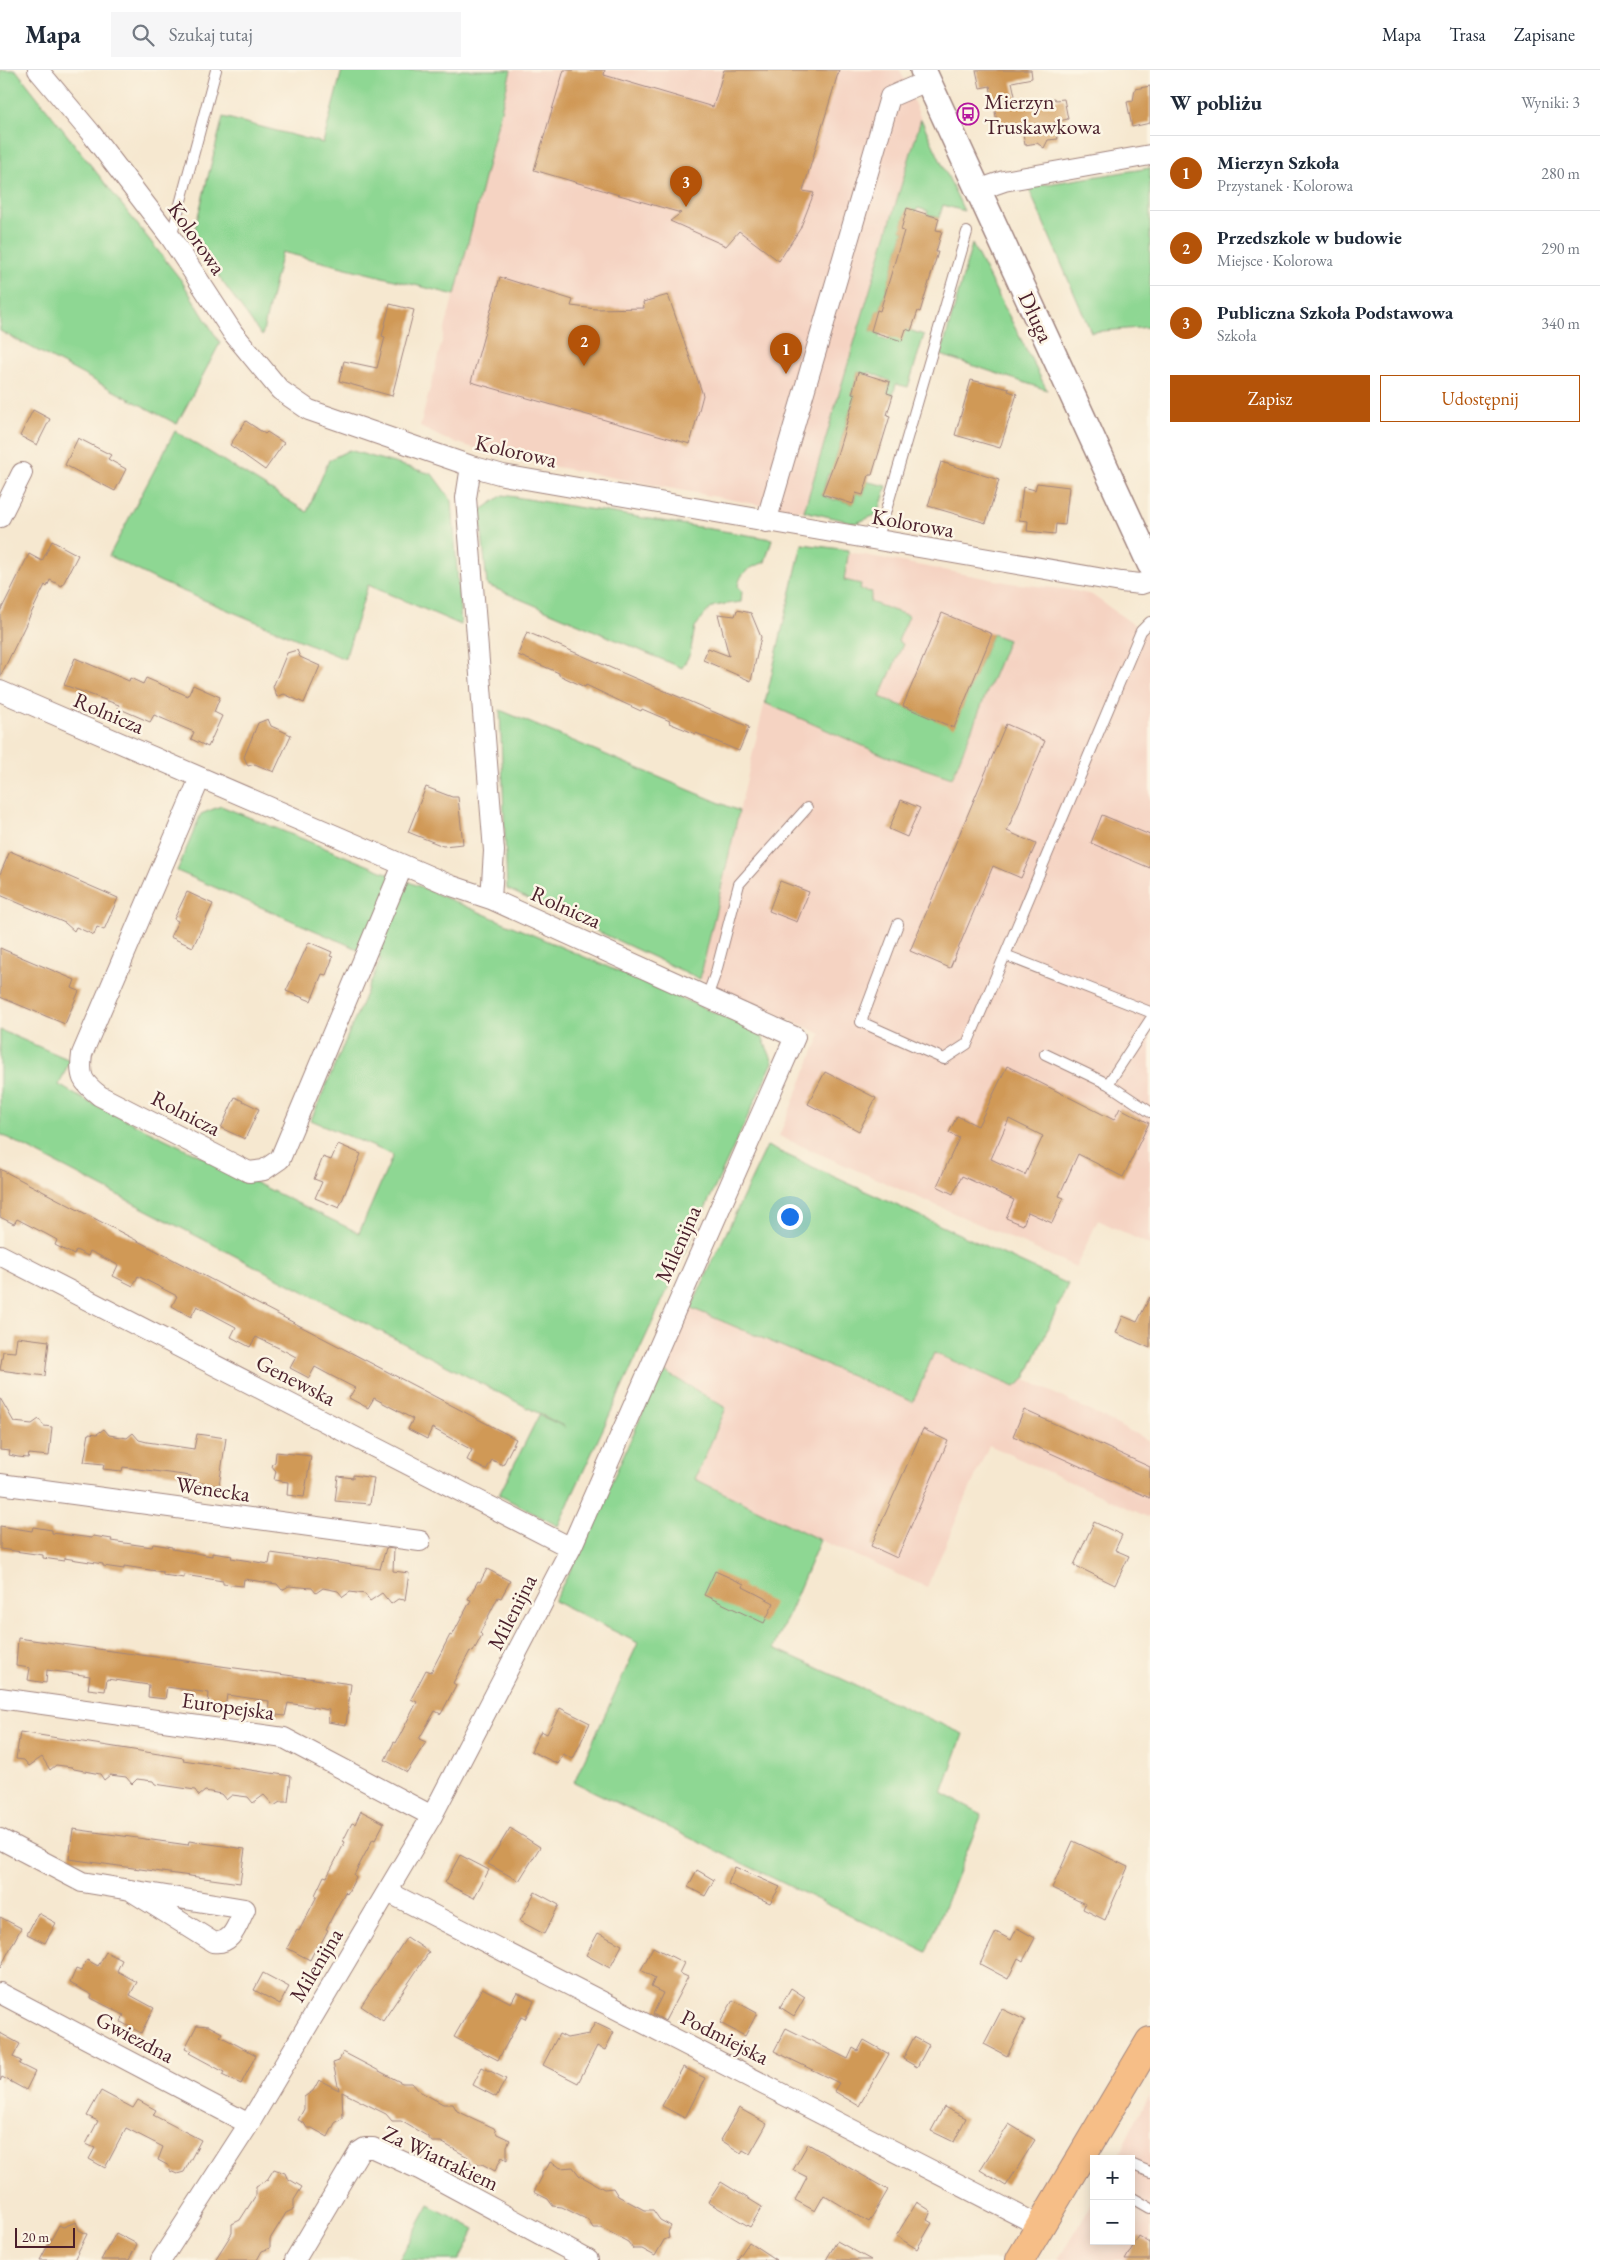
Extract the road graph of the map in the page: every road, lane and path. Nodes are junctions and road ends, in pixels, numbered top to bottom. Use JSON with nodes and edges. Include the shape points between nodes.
{"nodes":[{"id":1,"x":38,"y":70,"type":"edge"},
{"id":2,"x":216,"y":70,"type":"edge"},
{"id":3,"x":925,"y":75,"type":"edge"},
{"id":4,"x":1150,"y":155,"type":"edge"},
{"id":5,"x":978,"y":190,"type":"junction"},
{"id":6,"x":967,"y":232,"type":"dead end"},
{"id":7,"x":171,"y":238,"type":"junction"},
{"id":8,"x":471,"y":466,"type":"junction"},
{"id":9,"x":22,"y":473,"type":"dead end"},
{"id":10,"x":0,"y":517,"type":"edge"},
{"id":11,"x":766,"y":522,"type":"junction"},
{"id":12,"x":877,"y":541,"type":"junction"},
{"id":13,"x":1150,"y":564,"type":"edge"},
{"id":14,"x":1150,"y":581,"type":"edge"},
{"id":15,"x":1150,"y":622,"type":"edge"},
{"id":16,"x":0,"y":691,"type":"edge"},
{"id":17,"x":200,"y":778,"type":"junction"},
{"id":18,"x":807,"y":808,"type":"dead end"},
{"id":19,"x":403,"y":865,"type":"junction"},
{"id":20,"x":490,"y":899,"type":"junction"},
{"id":21,"x":898,"y":924,"type":"dead end"},
{"id":22,"x":1005,"y":955,"type":"junction"},
{"id":23,"x":707,"y":997,"type":"junction"},
{"id":24,"x":1150,"y":1012,"type":"edge"},
{"id":25,"x":1150,"y":1020,"type":"edge"},
{"id":26,"x":1045,"y":1054,"type":"dead end"},
{"id":27,"x":1108,"y":1084,"type":"junction"},
{"id":28,"x":1150,"y":1112,"type":"edge"},
{"id":29,"x":0,"y":1255,"type":"edge"},
{"id":30,"x":0,"y":1484,"type":"edge"},
{"id":31,"x":420,"y":1541,"type":"dead end"},
{"id":32,"x":571,"y":1548,"type":"junction"},
{"id":33,"x":0,"y":1698,"type":"edge"},
{"id":34,"x":432,"y":1816,"type":"junction"},
{"id":35,"x":0,"y":1839,"type":"edge"},
{"id":36,"x":133,"y":1892,"type":"junction"},
{"id":37,"x":388,"y":1892,"type":"junction"},
{"id":38,"x":0,"y":1993,"type":"edge"},
{"id":39,"x":1150,"y":2041,"type":"edge"},
{"id":40,"x":249,"y":2124,"type":"junction"},
{"id":41,"x":1135,"y":2166,"type":"edge"},
{"id":42,"x":1150,"y":2172,"type":"edge"},
{"id":43,"x":1135,"y":2199,"type":"edge"},
{"id":44,"x":1150,"y":2208,"type":"edge"},
{"id":45,"x":1040,"y":2226,"type":"junction"},
{"id":46,"x":161,"y":2260,"type":"edge"},
{"id":47,"x":295,"y":2260,"type":"edge"},
{"id":48,"x":588,"y":2260,"type":"edge"},
{"id":49,"x":1020,"y":2260,"type":"edge"}],
"edges":[{"from":1,"to":7,"type":"street","name":"Kolorowa"},
{"from":2,"to":7,"type":"lane"},
{"from":3,"to":5,"type":"street","name":"Długa"},
{"from":3,"to":11,"type":"street","via":[[890,97]]},
{"from":4,"to":5,"type":"street","via":[[1004,181]]},
{"from":5,"to":13,"type":"street","name":"Długa"},
{"from":6,"to":12,"type":"lane"},
{"from":7,"to":8,"type":"street","name":"Kolorowa","via":[[233,333],[280,390],[308,410]]},
{"from":8,"to":11,"type":"street","name":"Kolorowa","via":[[503,475]]},
{"from":8,"to":20,"type":"street","via":[[466,498],[494,851]]},
{"from":9,"to":10,"type":"street"},
{"from":11,"to":12,"type":"street","name":"Kolorowa"},
{"from":12,"to":14,"type":"street","name":"Kolorowa","via":[[1121,582],[1141,584]]},
{"from":15,"to":22,"type":"lane","via":[[1141,632]]},
{"from":16,"to":17,"type":"street","name":"Rolnicza"},
{"from":17,"to":19,"type":"street","name":"Rolnicza"},
{"from":17,"to":19,"type":"street","name":"Rolnicza","via":[[82,1054],[80,1071],[88,1086],[100,1096],[249,1172],[264,1170],[280,1159]]},
{"from":18,"to":23,"type":"lane","via":[[739,884]]},
{"from":19,"to":20,"type":"street","name":"Rolnicza"},
{"from":20,"to":23,"type":"street","name":"Rolnicza"},
{"from":21,"to":22,"type":"lane","via":[[861,1022],[944,1059],[967,1044]]},
{"from":22,"to":24,"type":"lane"},
{"from":23,"to":32,"type":"street","name":"Milenijna","via":[[795,1037]]},
{"from":25,"to":27,"type":"lane"},
{"from":26,"to":27,"type":"lane"},
{"from":27,"to":28,"type":"lane"},
{"from":29,"to":32,"type":"street","name":"Genewska"},
{"from":30,"to":31,"type":"street","name":"Wenecka"},
{"from":32,"to":34,"type":"street","name":"Milenijna"},
{"from":33,"to":34,"type":"street","name":"Europejska","via":[[284,1738]]},
{"from":34,"to":37,"type":"street","name":"Milenijna"},
{"from":35,"to":36,"type":"street","via":[[82,1882]]},
{"from":36,"to":36,"type":"street","via":[[220,1905],[245,1908],[228,1941],[213,1942]]},
{"from":37,"to":40,"type":"street","name":"Milenijna"},
{"from":37,"to":45,"type":"street","name":"Podmiejska"},
{"from":38,"to":40,"type":"street","name":"Gwiezdna"},
{"from":39,"to":45,"type":"main road","via":[[1089,2153]]},
{"from":40,"to":46,"type":"street","name":"Milenijna"},
{"from":41,"to":42,"type":"lane"},
{"from":43,"to":44,"type":"lane"},
{"from":45,"to":49,"type":"main road"},
{"from":47,"to":48,"type":"street","name":"Za Wiatrakiem","via":[[359,2152],[373,2148],[421,2170]]}]}
